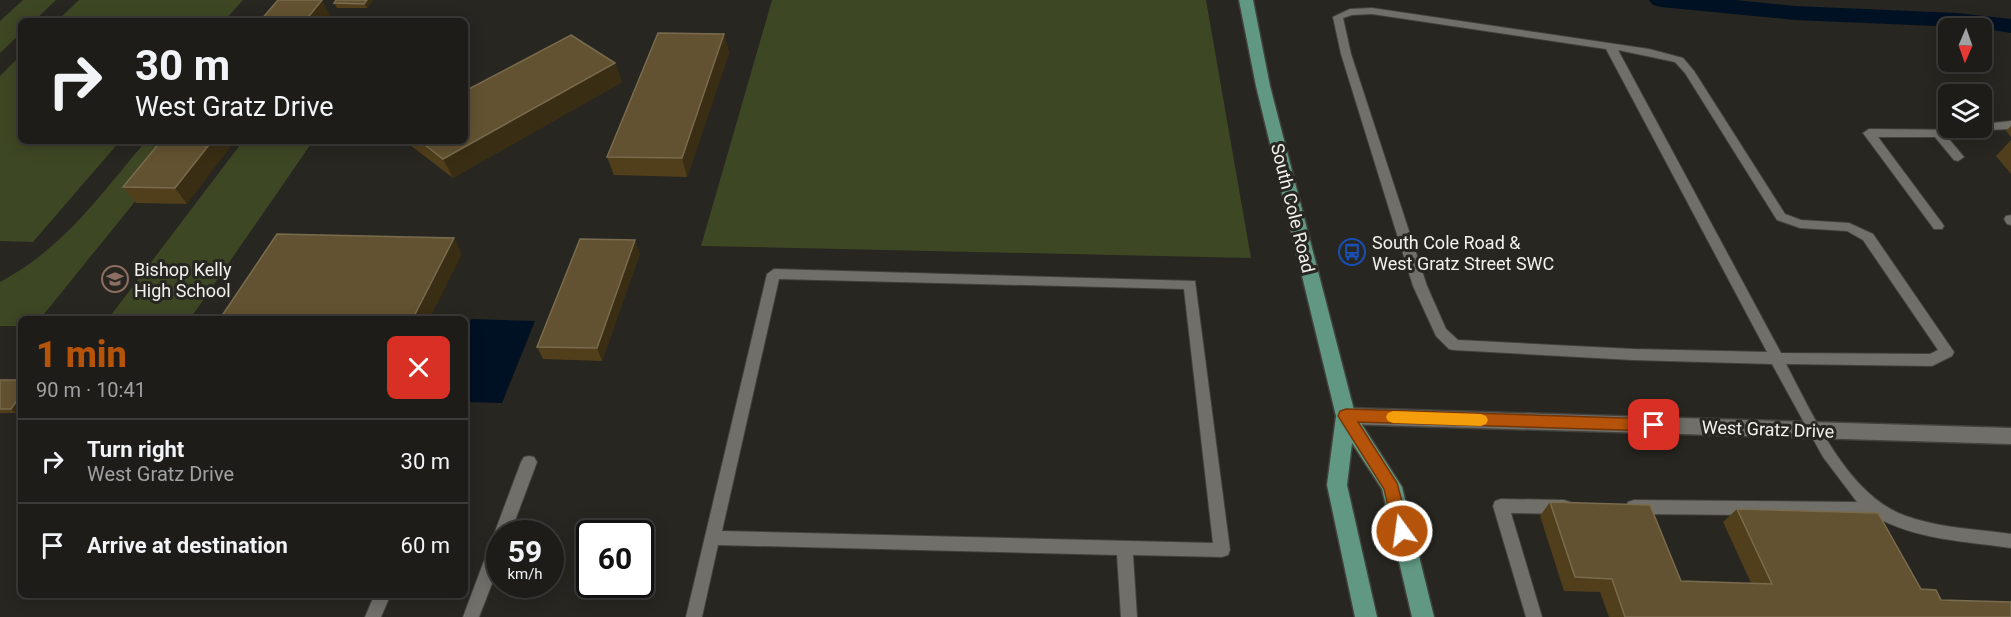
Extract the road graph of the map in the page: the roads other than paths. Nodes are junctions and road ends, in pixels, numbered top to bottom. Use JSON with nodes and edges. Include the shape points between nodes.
{"nodes":[{"id":1,"x":1245,"y":0,"type":"edge"},
{"id":2,"x":1611,"y":46,"type":"junction"},
{"id":3,"x":2011,"y":125,"type":"edge"},
{"id":4,"x":1992,"y":126,"type":"edge"},
{"id":5,"x":1938,"y":135,"type":"edge"},
{"id":6,"x":1942,"y":138,"type":"edge"},
{"id":7,"x":1958,"y":157,"type":"dead end"},
{"id":8,"x":1938,"y":226,"type":"dead end"},
{"id":9,"x":1777,"y":359,"type":"junction"},
{"id":10,"x":1346,"y":416,"type":"junction"},
{"id":11,"x":1815,"y":430,"type":"junction"},
{"id":12,"x":2011,"y":436,"type":"edge"},
{"id":13,"x":529,"y":462,"type":"dead end"},
{"id":14,"x":1583,"y":507,"type":"edge"},
{"id":15,"x":1618,"y":507,"type":"edge"},
{"id":16,"x":1875,"y":509,"type":"junction"},
{"id":17,"x":507,"y":520,"type":"edge"},
{"id":18,"x":712,"y":538,"type":"junction"},
{"id":19,"x":2011,"y":541,"type":"edge"},
{"id":20,"x":1125,"y":548,"type":"junction"},
{"id":21,"x":486,"y":577,"type":"edge"},
{"id":22,"x":381,"y":598,"type":"edge"},
{"id":23,"x":373,"y":617,"type":"edge"},
{"id":24,"x":471,"y":617,"type":"edge"},
{"id":25,"x":694,"y":617,"type":"edge"},
{"id":26,"x":1129,"y":617,"type":"edge"},
{"id":27,"x":1366,"y":617,"type":"edge"},
{"id":28,"x":1423,"y":617,"type":"edge"},
{"id":29,"x":1534,"y":617,"type":"edge"}],
"edges":[{"from":1,"to":10,"type":"main road","name":"South Cole Road"},
{"from":2,"to":9,"type":"lane"},
{"from":2,"to":9,"type":"lane","via":[[1679,60],[1780,217],[1800,224],[1849,227],[1868,237],[1947,352],[1932,360]]},
{"from":2,"to":9,"type":"lane","via":[[1372,11],[1338,17],[1346,54],[1420,286],[1441,332],[1454,345]]},
{"from":3,"to":4,"type":"lane"},
{"from":5,"to":8,"type":"lane","via":[[1869,133]]},
{"from":6,"to":7,"type":"lane"},
{"from":9,"to":11,"type":"lane"},
{"from":10,"to":11,"type":"street","name":"West Gratz Drive"},
{"from":10,"to":27,"type":"main road","name":"South Cole Road","via":[[1337,485]]},
{"from":10,"to":28,"type":"main road","name":"South Cole Road","via":[[1392,487]]},
{"from":11,"to":12,"type":"street","name":"West Gratz Drive"},
{"from":11,"to":16,"type":"lane","via":[[1850,484]]},
{"from":13,"to":17,"type":"lane"},
{"from":14,"to":29,"type":"lane","via":[[1501,506]]},
{"from":15,"to":16,"type":"lane"},
{"from":16,"to":19,"type":"lane","via":[[1907,525]]},
{"from":18,"to":20,"type":"lane"},
{"from":18,"to":20,"type":"lane","via":[[774,274],[1190,284],[1222,550]]},
{"from":18,"to":25,"type":"lane"},
{"from":20,"to":26,"type":"lane"},
{"from":21,"to":24,"type":"lane"},
{"from":22,"to":23,"type":"lane"}]}
